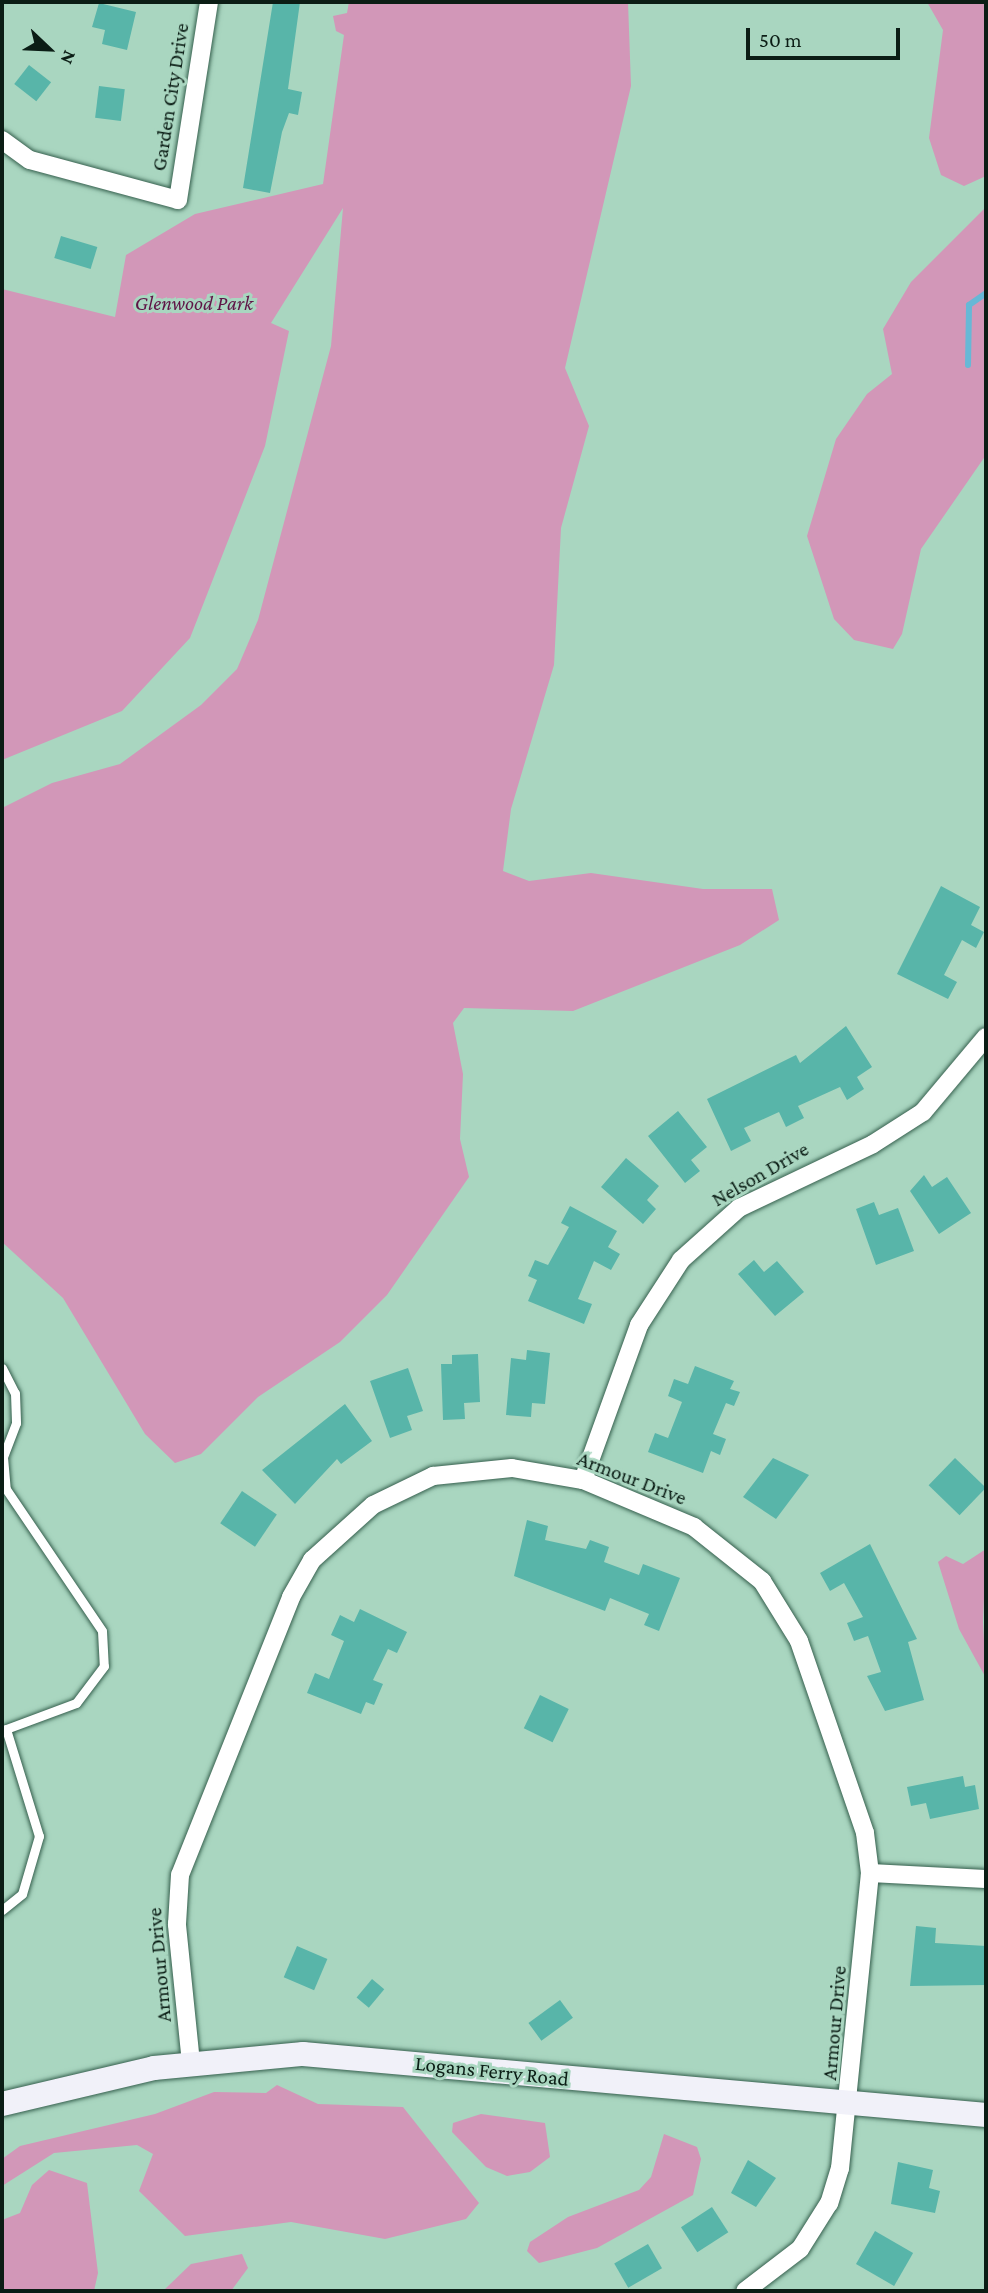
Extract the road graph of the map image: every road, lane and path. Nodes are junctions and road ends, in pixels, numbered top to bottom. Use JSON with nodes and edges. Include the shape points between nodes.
{"nodes":[{"id":1,"x":209,"y":2,"type":"edge"},
{"id":2,"x":2,"y":140,"type":"edge"},
{"id":3,"x":986,"y":1037,"type":"edge"},
{"id":4,"x":2,"y":1368,"type":"edge"},
{"id":5,"x":583,"y":1480,"type":"junction"},
{"id":6,"x":870,"y":1873,"type":"junction"},
{"id":7,"x":986,"y":1879,"type":"edge"},
{"id":8,"x":2,"y":1910,"type":"edge"},
{"id":9,"x":191,"y":2063,"type":"junction"},
{"id":10,"x":2,"y":2104,"type":"edge"},
{"id":11,"x":849,"y":2105,"type":"junction"},
{"id":12,"x":986,"y":2115,"type":"edge"},
{"id":13,"x":745,"y":2291,"type":"edge"}],
"edges":[{"from":1,"to":2,"type":"street","name":"Garden City Drive","via":[[178,200],[30,160]]},
{"from":3,"to":5,"type":"street","name":"Nelson Drive","via":[[923,1112],[873,1144],[739,1208],[681,1260],[639,1325]]},
{"from":4,"to":8,"type":"lane","via":[[15,1394],[16,1423],[3,1457],[6,1489],[103,1631],[104,1665],[76,1703],[6,1729],[39,1836],[22,1894]]},
{"from":5,"to":6,"type":"street","name":"Armour Drive","via":[[709,1536],[752,1568],[780,1604],[855,1794]]},
{"from":5,"to":9,"type":"street","name":"Armour Drive","via":[[512,1468],[433,1476],[373,1505],[312,1560],[291,1597],[180,1875],[177,1924]]},
{"from":6,"to":7,"type":"street"},
{"from":6,"to":11,"type":"street","name":"Armour Drive"},
{"from":9,"to":10,"type":"street","name":"Logans Ferry Road"},
{"from":9,"to":11,"type":"street","name":"Logans Ferry Road","via":[[331,2054]]},
{"from":11,"to":12,"type":"street","name":"Logans Ferry Road"},
{"from":11,"to":13,"type":"street","name":"Armour Drive","via":[[840,2168],[821,2219],[789,2261]]}]}
